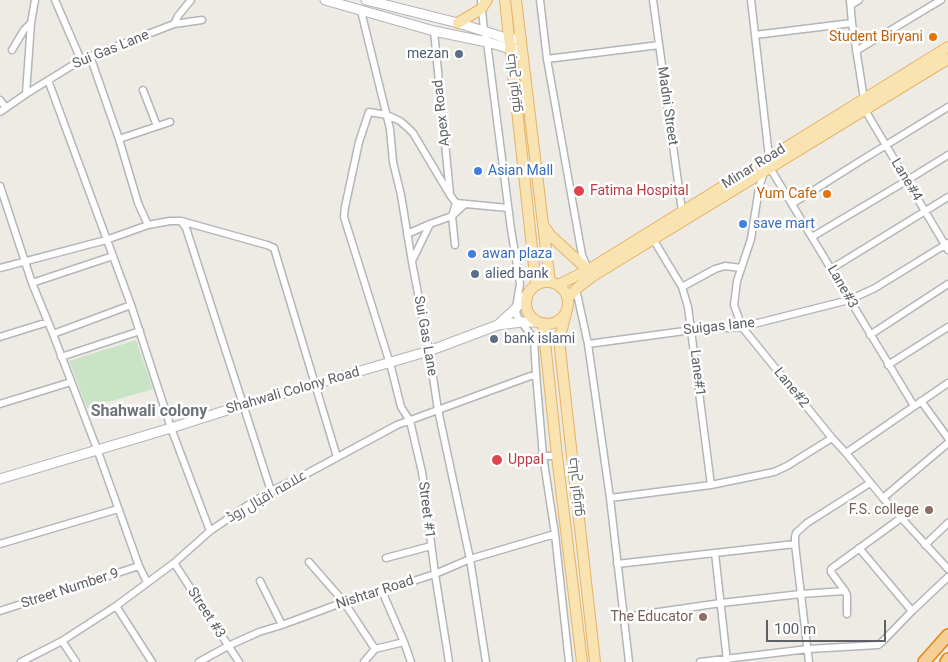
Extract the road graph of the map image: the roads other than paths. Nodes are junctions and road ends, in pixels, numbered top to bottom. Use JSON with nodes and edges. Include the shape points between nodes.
{"nodes":[{"id":1,"x":35,"y":0,"type":"edge"},
{"id":2,"x":55,"y":0,"type":"edge"},
{"id":3,"x":191,"y":0,"type":"edge"},
{"id":4,"x":325,"y":0,"type":"edge"},
{"id":5,"x":366,"y":0,"type":"edge"},
{"id":6,"x":505,"y":0,"type":"edge"},
{"id":7,"x":516,"y":0,"type":"edge"},
{"id":8,"x":540,"y":0,"type":"edge"},
{"id":9,"x":653,"y":0,"type":"edge"},
{"id":10,"x":751,"y":0,"type":"edge"},
{"id":11,"x":859,"y":0,"type":"edge"},
{"id":12,"x":942,"y":0,"type":"edge"},
{"id":13,"x":351,"y":3,"type":"edge"},
{"id":14,"x":483,"y":3,"type":"edge"},
{"id":15,"x":850,"y":3,"type":"edge"},
{"id":16,"x":361,"y":11,"type":"junction"},
{"id":17,"x":202,"y":20,"type":"dead end"},
{"id":18,"x":458,"y":23,"type":"junction"},
{"id":19,"x":852,"y":23,"type":"junction"},
{"id":20,"x":31,"y":24,"type":"junction"},
{"id":21,"x":174,"y":24,"type":"junction"},
{"id":22,"x":484,"y":30,"type":"junction"},
{"id":23,"x":434,"y":31,"type":"junction"},
{"id":24,"x":755,"y":35,"type":"junction"},
{"id":25,"x":487,"y":42,"type":"junction"},
{"id":26,"x":510,"y":44,"type":"junction"},
{"id":27,"x":521,"y":44,"type":"junction"},
{"id":28,"x":659,"y":46,"type":"junction"},
{"id":29,"x":948,"y":47,"type":"edge"},
{"id":30,"x":12,"y":50,"type":"dead end"},
{"id":31,"x":856,"y":51,"type":"junction"},
{"id":32,"x":90,"y":56,"type":"junction"},
{"id":33,"x":948,"y":59,"type":"edge"},
{"id":34,"x":81,"y":60,"type":"junction"},
{"id":35,"x":547,"y":60,"type":"junction"},
{"id":36,"x":48,"y":80,"type":"junction"},
{"id":37,"x":143,"y":90,"type":"dead end"},
{"id":38,"x":26,"y":94,"type":"junction"},
{"id":39,"x":864,"y":99,"type":"junction"},
{"id":40,"x":0,"y":100,"type":"edge"},
{"id":41,"x":948,"y":107,"type":"edge"},
{"id":42,"x":6,"y":108,"type":"junction"},
{"id":43,"x":865,"y":110,"type":"junction"},
{"id":44,"x":0,"y":112,"type":"edge"},
{"id":45,"x":387,"y":115,"type":"junction"},
{"id":46,"x":170,"y":122,"type":"dead end"},
{"id":47,"x":157,"y":126,"type":"junction"},
{"id":48,"x":119,"y":139,"type":"junction"},
{"id":49,"x":886,"y":145,"type":"junction"},
{"id":50,"x":794,"y":148,"type":"junction"},
{"id":51,"x":948,"y":155,"type":"edge"},
{"id":52,"x":768,"y":165,"type":"junction"},
{"id":53,"x":906,"y":181,"type":"junction"},
{"id":54,"x":0,"y":186,"type":"edge"},
{"id":55,"x":450,"y":195,"type":"junction"},
{"id":56,"x":948,"y":197,"type":"edge"},
{"id":57,"x":456,"y":203,"type":"junction"},
{"id":58,"x":465,"y":204,"type":"junction"},
{"id":59,"x":792,"y":204,"type":"junction"},
{"id":60,"x":508,"y":208,"type":"junction"},
{"id":61,"x":682,"y":211,"type":"junction"},
{"id":62,"x":925,"y":211,"type":"junction"},
{"id":63,"x":452,"y":216,"type":"junction"},
{"id":64,"x":181,"y":221,"type":"junction"},
{"id":65,"x":430,"y":224,"type":"junction"},
{"id":66,"x":542,"y":224,"type":"junction"},
{"id":67,"x":148,"y":225,"type":"junction"},
{"id":68,"x":407,"y":234,"type":"junction"},
{"id":69,"x":812,"y":237,"type":"junction"},
{"id":70,"x":653,"y":239,"type":"junction"},
{"id":71,"x":106,"y":240,"type":"junction"},
{"id":72,"x":455,"y":245,"type":"dead end"},
{"id":73,"x":947,"y":246,"type":"edge"},
{"id":74,"x":113,"y":256,"type":"junction"},
{"id":75,"x":25,"y":261,"type":"junction"},
{"id":76,"x":412,"y":262,"type":"junction"},
{"id":77,"x":0,"y":268,"type":"edge"},
{"id":78,"x":741,"y":268,"type":"junction"},
{"id":79,"x":831,"y":269,"type":"junction"},
{"id":80,"x":588,"y":270,"type":"junction"},
{"id":81,"x":32,"y":283,"type":"junction"},
{"id":82,"x":554,"y":283,"type":"junction"},
{"id":83,"x":948,"y":284,"type":"edge"},
{"id":84,"x":534,"y":286,"type":"junction"},
{"id":85,"x":682,"y":287,"type":"junction"},
{"id":86,"x":576,"y":289,"type":"junction"},
{"id":87,"x":568,"y":298,"type":"junction"},
{"id":88,"x":849,"y":300,"type":"junction"},
{"id":89,"x":131,"y":305,"type":"junction"},
{"id":90,"x":516,"y":308,"type":"junction"},
{"id":91,"x":566,"y":313,"type":"junction"},
{"id":92,"x":48,"y":322,"type":"junction"},
{"id":93,"x":522,"y":322,"type":"junction"},
{"id":94,"x":541,"y":323,"type":"junction"},
{"id":95,"x":498,"y":325,"type":"junction"},
{"id":96,"x":742,"y":327,"type":"junction"},
{"id":97,"x":948,"y":327,"type":"edge"},
{"id":98,"x":692,"y":330,"type":"junction"},
{"id":99,"x":140,"y":331,"type":"junction"},
{"id":100,"x":53,"y":334,"type":"junction"},
{"id":101,"x":870,"y":335,"type":"junction"},
{"id":102,"x":0,"y":337,"type":"edge"},
{"id":103,"x":588,"y":344,"type":"junction"},
{"id":104,"x":429,"y":351,"type":"junction"},
{"id":105,"x":62,"y":356,"type":"junction"},
{"id":106,"x":390,"y":363,"type":"junction"},
{"id":107,"x":888,"y":365,"type":"junction"},
{"id":108,"x":536,"y":374,"type":"junction"},
{"id":109,"x":71,"y":382,"type":"junction"},
{"id":110,"x":948,"y":383,"type":"edge"},
{"id":111,"x":315,"y":384,"type":"junction"},
{"id":112,"x":921,"y":401,"type":"junction"},
{"id":113,"x":0,"y":404,"type":"edge"},
{"id":114,"x":243,"y":405,"type":"junction"},
{"id":115,"x":914,"y":406,"type":"junction"},
{"id":116,"x":438,"y":410,"type":"junction"},
{"id":117,"x":410,"y":421,"type":"junction"},
{"id":118,"x":171,"y":428,"type":"junction"},
{"id":119,"x":832,"y":438,"type":"junction"},
{"id":120,"x":948,"y":438,"type":"edge"},
{"id":121,"x":948,"y":443,"type":"edge"},
{"id":122,"x":97,"y":449,"type":"junction"},
{"id":123,"x":846,"y":453,"type":"junction"},
{"id":124,"x":543,"y":456,"type":"junction"},
{"id":125,"x":558,"y":456,"type":"junction"},
{"id":126,"x":337,"y":457,"type":"junction"},
{"id":127,"x":519,"y":462,"type":"dead end"},
{"id":128,"x":0,"y":479,"type":"edge"},
{"id":129,"x":870,"y":482,"type":"junction"},
{"id":130,"x":711,"y":485,"type":"junction"},
{"id":131,"x":271,"y":491,"type":"junction"},
{"id":132,"x":610,"y":498,"type":"junction"},
{"id":133,"x":883,"y":498,"type":"junction"},
{"id":134,"x":118,"y":509,"type":"junction"},
{"id":135,"x":901,"y":518,"type":"junction"},
{"id":136,"x":948,"y":524,"type":"edge"},
{"id":137,"x":210,"y":531,"type":"junction"},
{"id":138,"x":555,"y":534,"type":"junction"},
{"id":139,"x":0,"y":544,"type":"edge"},
{"id":140,"x":795,"y":544,"type":"junction"},
{"id":141,"x":925,"y":545,"type":"junction"},
{"id":142,"x":431,"y":546,"type":"junction"},
{"id":143,"x":859,"y":548,"type":"junction"},
{"id":144,"x":715,"y":553,"type":"junction"},
{"id":145,"x":386,"y":558,"type":"dead end"},
{"id":146,"x":470,"y":560,"type":"junction"},
{"id":147,"x":309,"y":562,"type":"dead end"},
{"id":148,"x":174,"y":563,"type":"junction"},
{"id":149,"x":617,"y":564,"type":"junction"},
{"id":150,"x":139,"y":566,"type":"junction"},
{"id":151,"x":948,"y":569,"type":"edge"},
{"id":152,"x":435,"y":574,"type":"junction"},
{"id":153,"x":948,"y":577,"type":"edge"},
{"id":154,"x":260,"y":581,"type":"dead end"},
{"id":155,"x":147,"y":582,"type":"junction"},
{"id":156,"x":382,"y":591,"type":"junction"},
{"id":157,"x":845,"y":591,"type":"junction"},
{"id":158,"x":801,"y":594,"type":"junction"},
{"id":159,"x":344,"y":602,"type":"junction"},
{"id":160,"x":721,"y":602,"type":"junction"},
{"id":161,"x":116,"y":606,"type":"junction"},
{"id":162,"x":0,"y":611,"type":"edge"},
{"id":163,"x":912,"y":611,"type":"junction"},
{"id":164,"x":577,"y":614,"type":"junction"},
{"id":165,"x":847,"y":614,"type":"dead end"},
{"id":166,"x":564,"y":616,"type":"junction"},
{"id":167,"x":624,"y":617,"type":"junction"},
{"id":168,"x":282,"y":625,"type":"junction"},
{"id":169,"x":948,"y":635,"type":"edge"},
{"id":170,"x":62,"y":641,"type":"junction"},
{"id":171,"x":404,"y":642,"type":"junction"},
{"id":172,"x":228,"y":646,"type":"junction"},
{"id":173,"x":808,"y":649,"type":"junction"},
{"id":174,"x":375,"y":650,"type":"junction"},
{"id":175,"x":727,"y":660,"type":"edge"},
{"id":176,"x":21,"y":662,"type":"edge"},
{"id":177,"x":76,"y":662,"type":"edge"},
{"id":178,"x":152,"y":662,"type":"edge"},
{"id":179,"x":199,"y":662,"type":"edge"},
{"id":180,"x":239,"y":662,"type":"edge"},
{"id":181,"x":364,"y":662,"type":"edge"},
{"id":182,"x":411,"y":662,"type":"edge"},
{"id":183,"x":449,"y":662,"type":"edge"},
{"id":184,"x":486,"y":662,"type":"edge"},
{"id":185,"x":569,"y":662,"type":"edge"},
{"id":186,"x":582,"y":662,"type":"edge"},
{"id":187,"x":595,"y":662,"type":"edge"},
{"id":188,"x":629,"y":662,"type":"edge"},
{"id":189,"x":700,"y":662,"type":"edge"},
{"id":190,"x":809,"y":662,"type":"edge"},
{"id":191,"x":924,"y":662,"type":"edge"}],
"edges":[{"from":1,"to":20,"type":"street"},
{"from":2,"to":34,"type":"street"},
{"from":3,"to":21,"type":"street"},
{"from":4,"to":13,"type":"main road"},
{"from":5,"to":18,"type":"main road"},
{"from":6,"to":26,"type":"main road","name":"جناح ایونیو"},
{"from":7,"to":27,"type":"main road","name":"جناح ایونیو"},
{"from":8,"to":35,"type":"street"},
{"from":9,"to":28,"type":"street","name":"Madni Street"},
{"from":10,"to":24,"type":"street"},
{"from":11,"to":15,"type":"street"},
{"from":12,"to":31,"type":"street"},
{"from":13,"to":16,"type":"main road"},
{"from":14,"to":18,"type":"main road"},
{"from":14,"to":22,"type":"street"},
{"from":15,"to":19,"type":"street"},
{"from":16,"to":23,"type":"main road"},
{"from":16,"to":45,"type":"street","name":"Sui Gas Lane"},
{"from":17,"to":21,"type":"street","name":"Sui Gas Lane"},
{"from":18,"to":22,"type":"main road"},
{"from":19,"to":24,"type":"street"},
{"from":19,"to":31,"type":"street"},
{"from":20,"to":30,"type":"street"},
{"from":20,"to":38,"type":"street"},
{"from":21,"to":32,"type":"street","name":"Sui Gas Lane"},
{"from":22,"to":25,"type":"street"},
{"from":22,"to":26,"type":"main road"},
{"from":23,"to":25,"type":"main road"},
{"from":23,"to":55,"type":"street","name":"Apex Road"},
{"from":24,"to":52,"type":"street"},
{"from":25,"to":26,"type":"main road"},
{"from":25,"to":60,"type":"street"},
{"from":26,"to":27,"type":"main road"},
{"from":26,"to":84,"type":"main road","name":"جناح ایونیو"},
{"from":27,"to":66,"type":"main road","name":"جناح ایونیو"},
{"from":28,"to":35,"type":"street"},
{"from":28,"to":61,"type":"street","name":"Madni Street"},
{"from":29,"to":39,"type":"main road","name":"Minar Road"},
{"from":31,"to":39,"type":"street"},
{"from":32,"to":34,"type":"street","name":"Sui Gas Lane"},
{"from":32,"to":48,"type":"street"},
{"from":33,"to":43,"type":"main road","name":"Minar Road"},
{"from":34,"to":36,"type":"street","name":"Sui Gas Lane"},
{"from":35,"to":80,"type":"street","via":[[582,255]]},
{"from":36,"to":38,"type":"street","name":"Sui Gas Lane"},
{"from":36,"to":71,"type":"street"},
{"from":37,"to":47,"type":"street"},
{"from":38,"to":42,"type":"street","name":"Sui Gas Lane"},
{"from":39,"to":50,"type":"main road","name":"Minar Road"},
{"from":40,"to":42,"type":"street"},
{"from":41,"to":49,"type":"street"},
{"from":42,"to":44,"type":"street","name":"Sui Gas Lane"},
{"from":43,"to":49,"type":"street","name":"Lane#4"},
{"from":43,"to":50,"type":"main road","name":"Minar Road"},
{"from":45,"to":55,"type":"street","via":[[400,121],[412,133]]},
{"from":45,"to":68,"type":"street","name":"Sui Gas Lane"},
{"from":45,"to":106,"type":"street","name":"Street #1","via":[[369,112],[358,142],[344,217]]},
{"from":46,"to":47,"type":"street"},
{"from":47,"to":48,"type":"street"},
{"from":48,"to":67,"type":"street"},
{"from":49,"to":53,"type":"street","name":"Lane#4"},
{"from":49,"to":59,"type":"street"},
{"from":50,"to":52,"type":"main road","name":"Minar Road"},
{"from":51,"to":53,"type":"street"},
{"from":52,"to":59,"type":"street","name":"Lane#3"},
{"from":52,"to":61,"type":"main road","name":"Minar Road"},
{"from":52,"to":70,"type":"main road","name":"Minar Road"},
{"from":52,"to":78,"type":"street","name":"Lane#2","via":[[759,188],[751,240]]},
{"from":53,"to":62,"type":"street","name":"Lane#4"},
{"from":53,"to":69,"type":"street"},
{"from":54,"to":75,"type":"street"},
{"from":55,"to":57,"type":"street"},
{"from":56,"to":62,"type":"street"},
{"from":57,"to":58,"type":"street"},
{"from":57,"to":63,"type":"street"},
{"from":58,"to":60,"type":"street"},
{"from":58,"to":63,"type":"street"},
{"from":59,"to":69,"type":"street","name":"Lane#3"},
{"from":60,"to":90,"type":"street","via":[[520,284]]},
{"from":61,"to":80,"type":"main road","name":"Minar Road"},
{"from":62,"to":73,"type":"street","name":"Lane#4"},
{"from":62,"to":79,"type":"street"},
{"from":63,"to":65,"type":"street"},
{"from":63,"to":72,"type":"street"},
{"from":64,"to":67,"type":"street"},
{"from":64,"to":111,"type":"street","via":[[274,248]]},
{"from":64,"to":114,"type":"street","via":[[186,228]]},
{"from":65,"to":68,"type":"street"},
{"from":65,"to":76,"type":"street"},
{"from":66,"to":80,"type":"main road"},
{"from":66,"to":82,"type":"main road","name":"جناح ایونیو"},
{"from":67,"to":71,"type":"street"},
{"from":68,"to":76,"type":"street","name":"Sui Gas Lane"},
{"from":69,"to":79,"type":"street","name":"Lane#3"},
{"from":70,"to":85,"type":"street","name":"Lane#1"},
{"from":70,"to":86,"type":"main road","name":"Minar Road"},
{"from":71,"to":74,"type":"street"},
{"from":71,"to":75,"type":"street"},
{"from":73,"to":88,"type":"street","name":"Suigas lane"},
{"from":74,"to":81,"type":"street"},
{"from":74,"to":89,"type":"street"},
{"from":75,"to":77,"type":"street"},
{"from":75,"to":81,"type":"street"},
{"from":76,"to":104,"type":"street","name":"Sui Gas Lane"},
{"from":78,"to":85,"type":"street","via":[[725,266],[715,269]]},
{"from":78,"to":96,"type":"street","name":"Lane#2","via":[[734,305]]},
{"from":79,"to":88,"type":"street","name":"Lane#3"},
{"from":80,"to":82,"type":"main road","name":"Minar Road"},
{"from":81,"to":92,"type":"street"},
{"from":82,"to":84,"type":"main road","via":[[541,282]]},
{"from":82,"to":87,"type":"main road"},
{"from":83,"to":101,"type":"street"},
{"from":84,"to":90,"type":"main road","name":"Shahwali Colony Road"},
{"from":84,"to":94,"type":"main road","via":[[527,296],[526,306],[530,316]]},
{"from":85,"to":98,"type":"street","name":"Lane#1"},
{"from":86,"to":87,"type":"main road","name":"Minar Road"},
{"from":86,"to":103,"type":"street"},
{"from":87,"to":91,"type":"main road"},
{"from":88,"to":96,"type":"street","name":"Suigas lane"},
{"from":88,"to":101,"type":"street","name":"Lane#3"},
{"from":89,"to":99,"type":"street"},
{"from":89,"to":100,"type":"street"},
{"from":90,"to":93,"type":"street"},
{"from":90,"to":95,"type":"main road","name":"Shahwali Colony Road"},
{"from":91,"to":94,"type":"main road","via":[[556,322]]},
{"from":91,"to":187,"type":"main road","name":"جناح ایونیو","via":[[560,349]]},
{"from":92,"to":100,"type":"street"},
{"from":92,"to":102,"type":"street"},
{"from":93,"to":94,"type":"main road","name":"Shahwali Colony Road"},
{"from":93,"to":95,"type":"main road","name":"Shahwali Colony Road"},
{"from":93,"to":108,"type":"street","via":[[534,339]]},
{"from":94,"to":125,"type":"main road","name":"جناح ایونیو"},
{"from":95,"to":104,"type":"main road","name":"Shahwali Colony Road"},
{"from":96,"to":98,"type":"street","name":"Suigas lane"},
{"from":96,"to":119,"type":"street","name":"Lane#2"},
{"from":97,"to":107,"type":"street"},
{"from":98,"to":103,"type":"street","name":"Suigas lane"},
{"from":98,"to":130,"type":"street","name":"Lane#1"},
{"from":99,"to":105,"type":"street"},
{"from":99,"to":118,"type":"street"},
{"from":100,"to":105,"type":"street"},
{"from":101,"to":107,"type":"street","name":"Lane#3"},
{"from":103,"to":132,"type":"street"},
{"from":104,"to":106,"type":"main road","name":"Shahwali Colony Road"},
{"from":104,"to":116,"type":"street","name":"Sui Gas Lane"},
{"from":105,"to":109,"type":"street"},
{"from":106,"to":111,"type":"main road","name":"Shahwali Colony Road"},
{"from":106,"to":117,"type":"street","name":"Street #1","via":[[401,407]]},
{"from":107,"to":115,"type":"street","name":"Lane#3"},
{"from":108,"to":116,"type":"street","name":"علامہ اقبال روڈ"},
{"from":108,"to":124,"type":"street"},
{"from":109,"to":113,"type":"street"},
{"from":109,"to":122,"type":"street"},
{"from":110,"to":112,"type":"street"},
{"from":111,"to":114,"type":"main road","name":"Shahwali Colony Road"},
{"from":111,"to":126,"type":"street"},
{"from":112,"to":115,"type":"street"},
{"from":112,"to":120,"type":"street"},
{"from":114,"to":118,"type":"main road","name":"Shahwali Colony Road"},
{"from":114,"to":131,"type":"street"},
{"from":115,"to":123,"type":"street"},
{"from":116,"to":117,"type":"street","name":"علامہ اقبال روڈ"},
{"from":116,"to":146,"type":"street","name":"Sui Gas Lane"},
{"from":117,"to":126,"type":"street","name":"علامہ اقبال روڈ"},
{"from":117,"to":142,"type":"street","name":"Street #1","via":[[422,472]]},
{"from":118,"to":122,"type":"main road","name":"Shahwali Colony Road"},
{"from":118,"to":137,"type":"street"},
{"from":119,"to":123,"type":"street","name":"Lane#2"},
{"from":119,"to":130,"type":"street","via":[[774,472]]},
{"from":121,"to":133,"type":"street"},
{"from":122,"to":128,"type":"main road","name":"Shahwali Colony Road"},
{"from":122,"to":134,"type":"street"},
{"from":123,"to":129,"type":"street","name":"Lane#2"},
{"from":124,"to":125,"type":"street"},
{"from":124,"to":127,"type":"street"},
{"from":124,"to":138,"type":"street"},
{"from":125,"to":164,"type":"main road","name":"جناح ایونیو"},
{"from":126,"to":131,"type":"street","name":"علامہ اقبال روڈ"},
{"from":129,"to":133,"type":"street","name":"Lane#2"},
{"from":129,"to":140,"type":"street","via":[[796,532]]},
{"from":130,"to":132,"type":"street"},
{"from":131,"to":137,"type":"street","name":"علامہ اقبال روڈ"},
{"from":132,"to":149,"type":"street"},
{"from":133,"to":135,"type":"street","name":"Lane#2"},
{"from":134,"to":139,"type":"street"},
{"from":134,"to":150,"type":"street"},
{"from":135,"to":141,"type":"street","name":"Lane#2"},
{"from":135,"to":143,"type":"street"},
{"from":136,"to":141,"type":"street"},
{"from":137,"to":148,"type":"street","name":"علامہ اقبال روڈ"},
{"from":138,"to":146,"type":"street","name":"Nishtar Road"},
{"from":138,"to":166,"type":"street"},
{"from":140,"to":144,"type":"street"},
{"from":140,"to":158,"type":"street"},
{"from":141,"to":151,"type":"street","name":"Lane#2"},
{"from":142,"to":145,"type":"street"},
{"from":142,"to":152,"type":"street","name":"Street #1"},
{"from":143,"to":157,"type":"street","via":[[830,569]]},
{"from":143,"to":163,"type":"street"},
{"from":144,"to":149,"type":"street"},
{"from":144,"to":160,"type":"street"},
{"from":146,"to":152,"type":"street","name":"Nishtar Road"},
{"from":146,"to":184,"type":"street","name":"Sui Gas Lane"},
{"from":147,"to":159,"type":"street"},
{"from":148,"to":155,"type":"street","name":"علامہ اقبال روڈ"},
{"from":148,"to":172,"type":"street","name":"Street #3"},
{"from":149,"to":167,"type":"street"},
{"from":150,"to":155,"type":"street"},
{"from":150,"to":162,"type":"street","name":"Street Number 9"},
{"from":152,"to":156,"type":"street","name":"Nishtar Road"},
{"from":152,"to":183,"type":"street","name":"Street #1"},
{"from":153,"to":163,"type":"street"},
{"from":154,"to":168,"type":"street"},
{"from":155,"to":161,"type":"street","name":"علامہ اقبال روڈ"},
{"from":156,"to":159,"type":"street","name":"Nishtar Road"},
{"from":156,"to":171,"type":"street"},
{"from":157,"to":158,"type":"street"},
{"from":157,"to":165,"type":"street"},
{"from":158,"to":160,"type":"street"},
{"from":158,"to":173,"type":"street"},
{"from":159,"to":168,"type":"street","name":"Nishtar Road"},
{"from":159,"to":174,"type":"street"},
{"from":160,"to":167,"type":"street"},
{"from":160,"to":175,"type":"street"},
{"from":161,"to":170,"type":"street","name":"علامہ اقبال روڈ"},
{"from":161,"to":178,"type":"street"},
{"from":163,"to":173,"type":"street","via":[[878,644]]},
{"from":164,"to":166,"type":"street"},
{"from":164,"to":186,"type":"main road","name":"جناح ایونیو"},
{"from":166,"to":185,"type":"street"},
{"from":167,"to":188,"type":"street"},
{"from":168,"to":172,"type":"street","name":"Nishtar Road"},
{"from":169,"to":191,"type":"highway"},
{"from":170,"to":176,"type":"street","name":"علامہ اقبال روڈ"},
{"from":170,"to":177,"type":"street"},
{"from":171,"to":174,"type":"street"},
{"from":171,"to":182,"type":"street"},
{"from":172,"to":179,"type":"street","name":"Nishtar Road"},
{"from":172,"to":180,"type":"street","name":"Street #3"},
{"from":173,"to":175,"type":"street"},
{"from":173,"to":190,"type":"street"},
{"from":174,"to":181,"type":"street"},
{"from":175,"to":189,"type":"street"}]}
